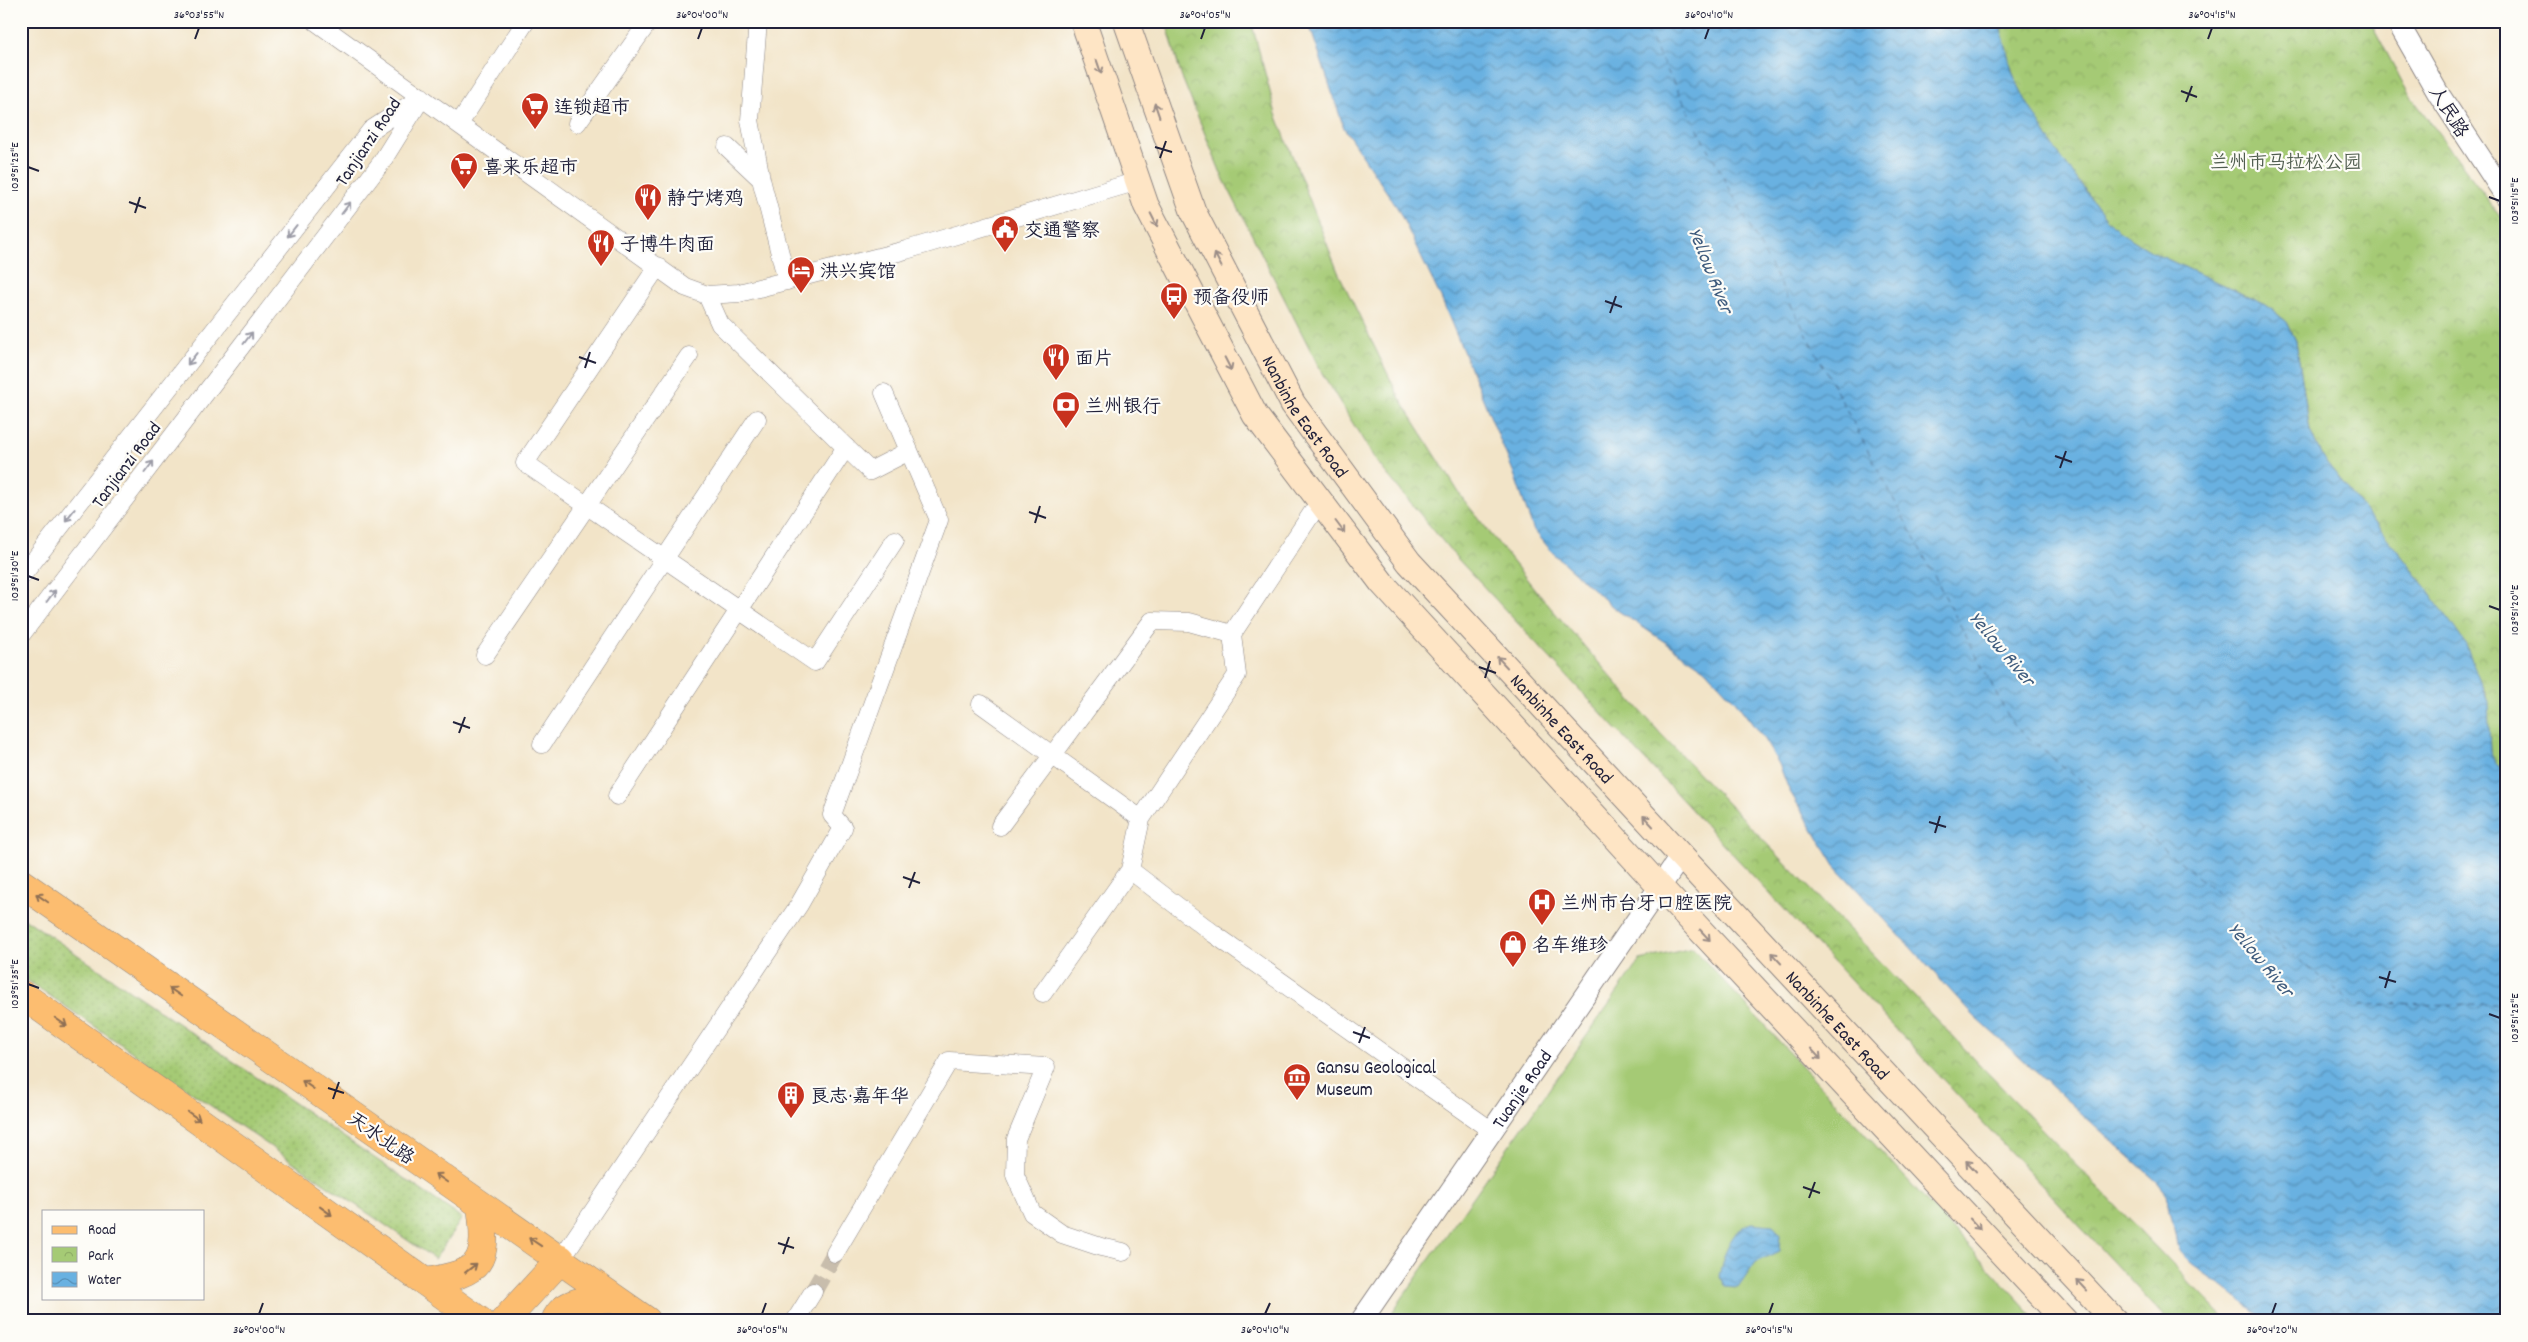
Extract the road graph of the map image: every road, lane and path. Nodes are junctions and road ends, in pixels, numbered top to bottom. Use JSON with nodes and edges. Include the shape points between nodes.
{"nodes":[{"id":1,"x":315,"y":21,"type":"edge"},
{"id":2,"x":526,"y":21,"type":"edge"},
{"id":3,"x":649,"y":21,"type":"edge"},
{"id":4,"x":758,"y":21,"type":"edge"},
{"id":5,"x":1083,"y":21,"type":"edge"},
{"id":6,"x":1126,"y":21,"type":"edge"},
{"id":7,"x":2397,"y":21,"type":"edge"},
{"id":8,"x":422,"y":98,"type":"junction"},
{"id":9,"x":577,"y":123,"type":"dead end"},
{"id":10,"x":459,"y":124,"type":"junction"},
{"id":11,"x":727,"y":147,"type":"dead end"},
{"id":12,"x":761,"y":179,"type":"junction"},
{"id":13,"x":1138,"y":181,"type":"junction"},
{"id":14,"x":2507,"y":198,"type":"edge"},
{"id":15,"x":658,"y":266,"type":"junction"},
{"id":16,"x":787,"y":280,"type":"junction"},
{"id":17,"x":707,"y":295,"type":"junction"},
{"id":18,"x":689,"y":356,"type":"dead end"},
{"id":19,"x":884,"y":393,"type":"dead end"},
{"id":20,"x":757,"y":419,"type":"dead end"},
{"id":21,"x":846,"y":447,"type":"junction"},
{"id":22,"x":909,"y":451,"type":"junction"},
{"id":23,"x":1320,"y":501,"type":"junction"},
{"id":24,"x":587,"y":506,"type":"junction"},
{"id":25,"x":895,"y":540,"type":"dead end"},
{"id":26,"x":664,"y":559,"type":"junction"},
{"id":27,"x":21,"y":577,"type":"edge"},
{"id":28,"x":739,"y":610,"type":"junction"},
{"id":29,"x":1232,"y":634,"type":"junction"},
{"id":30,"x":21,"y":635,"type":"edge"},
{"id":31,"x":485,"y":655,"type":"dead end"},
{"id":32,"x":982,"y":704,"type":"dead end"},
{"id":33,"x":542,"y":744,"type":"dead end"},
{"id":34,"x":1053,"y":755,"type":"junction"},
{"id":35,"x":617,"y":796,"type":"dead end"},
{"id":36,"x":1141,"y":819,"type":"junction"},
{"id":37,"x":1000,"y":826,"type":"dead end"},
{"id":38,"x":1681,"y":856,"type":"junction"},
{"id":39,"x":1130,"y":870,"type":"junction"},
{"id":40,"x":21,"y":883,"type":"edge"},
{"id":41,"x":1660,"y":887,"type":"junction"},
{"id":42,"x":1043,"y":993,"type":"dead end"},
{"id":43,"x":21,"y":994,"type":"edge"},
{"id":44,"x":1492,"y":1131,"type":"junction"},
{"id":45,"x":481,"y":1206,"type":"junction"},
{"id":46,"x":1123,"y":1252,"type":"dead end"},
{"id":47,"x":835,"y":1253,"type":"tunnel mouth"},
{"id":48,"x":561,"y":1260,"type":"junction"},
{"id":49,"x":425,"y":1282,"type":"junction"},
{"id":50,"x":813,"y":1292,"type":"tunnel mouth"},
{"id":51,"x":615,"y":1299,"type":"junction"},
{"id":52,"x":480,"y":1321,"type":"edge"},
{"id":53,"x":504,"y":1321,"type":"edge"},
{"id":54,"x":554,"y":1321,"type":"edge"},
{"id":55,"x":647,"y":1321,"type":"edge"},
{"id":56,"x":796,"y":1321,"type":"edge"},
{"id":57,"x":1361,"y":1321,"type":"edge"},
{"id":58,"x":2065,"y":1321,"type":"edge"},
{"id":59,"x":2115,"y":1321,"type":"edge"}],
"edges":[{"from":1,"to":8,"type":"street"},
{"from":2,"to":10,"type":"street"},
{"from":3,"to":9,"type":"street"},
{"from":4,"to":12,"type":"street","via":[[750,120]]},
{"from":5,"to":13,"type":"main road","name":"Nanbinhe East Road","one_way":true},
{"from":38,"to":6,"type":"main road","name":"Nanbinhe East Road","one_way":true,"via":[[1409,562],[1293,404],[1193,211]]},
{"from":7,"to":14,"type":"street","name":"人民路","via":[[2438,93]]},
{"from":8,"to":10,"type":"street"},
{"from":8,"to":27,"type":"street","name":"Tanjianzi Road","one_way":true,"via":[[371,130]]},
{"from":30,"to":8,"type":"street","name":"Tanjianzi Road","one_way":true,"via":[[381,163]]},
{"from":10,"to":15,"type":"street"},
{"from":11,"to":12,"type":"street"},
{"from":12,"to":16,"type":"street"},
{"from":13,"to":16,"type":"street","via":[[906,250]]},
{"from":13,"to":23,"type":"main road","name":"Nanbinhe East Road","one_way":true,"via":[[1146,205],[1255,415]]},
{"from":15,"to":17,"type":"street","via":[[685,287]]},
{"from":15,"to":24,"type":"street","via":[[525,463]]},
{"from":16,"to":17,"type":"street","via":[[739,293]]},
{"from":17,"to":21,"type":"street","via":[[720,324]]},
{"from":18,"to":24,"type":"street"},
{"from":19,"to":22,"type":"street"},
{"from":20,"to":26,"type":"street"},
{"from":21,"to":22,"type":"street","via":[[870,471]]},
{"from":21,"to":28,"type":"street"},
{"from":22,"to":48,"type":"street","via":[[939,520],[832,815],[843,828],[799,904]]},
{"from":23,"to":29,"type":"street"},
{"from":23,"to":41,"type":"main road","name":"Nanbinhe East Road","one_way":true,"via":[[1382,583]]},
{"from":24,"to":26,"type":"street"},
{"from":24,"to":31,"type":"street"},
{"from":25,"to":28,"type":"street","via":[[815,662]]},
{"from":26,"to":28,"type":"street"},
{"from":26,"to":33,"type":"street"},
{"from":28,"to":35,"type":"street"},
{"from":29,"to":34,"type":"street","via":[[1188,622],[1152,621]]},
{"from":29,"to":36,"type":"street","via":[[1237,675]]},
{"from":32,"to":34,"type":"street"},
{"from":34,"to":36,"type":"street"},
{"from":34,"to":37,"type":"street"},
{"from":36,"to":39,"type":"street"},
{"from":38,"to":41,"type":"street","name":"Tuanjie Road"},
{"from":59,"to":38,"type":"main road","name":"Nanbinhe East Road","one_way":true},
{"from":39,"to":42,"type":"street"},
{"from":39,"to":44,"type":"street","via":[[1214,934]]},
{"from":45,"to":40,"type":"main road","name":"天水北路","one_way":true},
{"from":41,"to":44,"type":"street","name":"Tuanjie Road"},
{"from":41,"to":58,"type":"main road","name":"Nanbinhe East Road","one_way":true},
{"from":43,"to":49,"type":"main road","one_way":true},
{"from":44,"to":57,"type":"street","name":"Tuanjie Road"},
{"from":48,"to":45,"type":"main road","name":"天水北路","one_way":true},
{"from":49,"to":45,"type":"main road","one_way":true,"via":[[466,1273],[479,1261],[485,1236]]},
{"from":46,"to":47,"type":"street","via":[[1062,1234],[1039,1218],[1032,1213],[1015,1175],[1016,1139],[1046,1067],[949,1061]]},
{"from":48,"to":51,"type":"main road","name":"天水北路"},
{"from":48,"to":53,"type":"main road"},
{"from":49,"to":52,"type":"main road"},
{"from":50,"to":56,"type":"street"},
{"from":51,"to":54,"type":"main road","via":[[580,1302],[565,1307]]},
{"from":51,"to":55,"type":"main road","name":"天水北路"}]}
